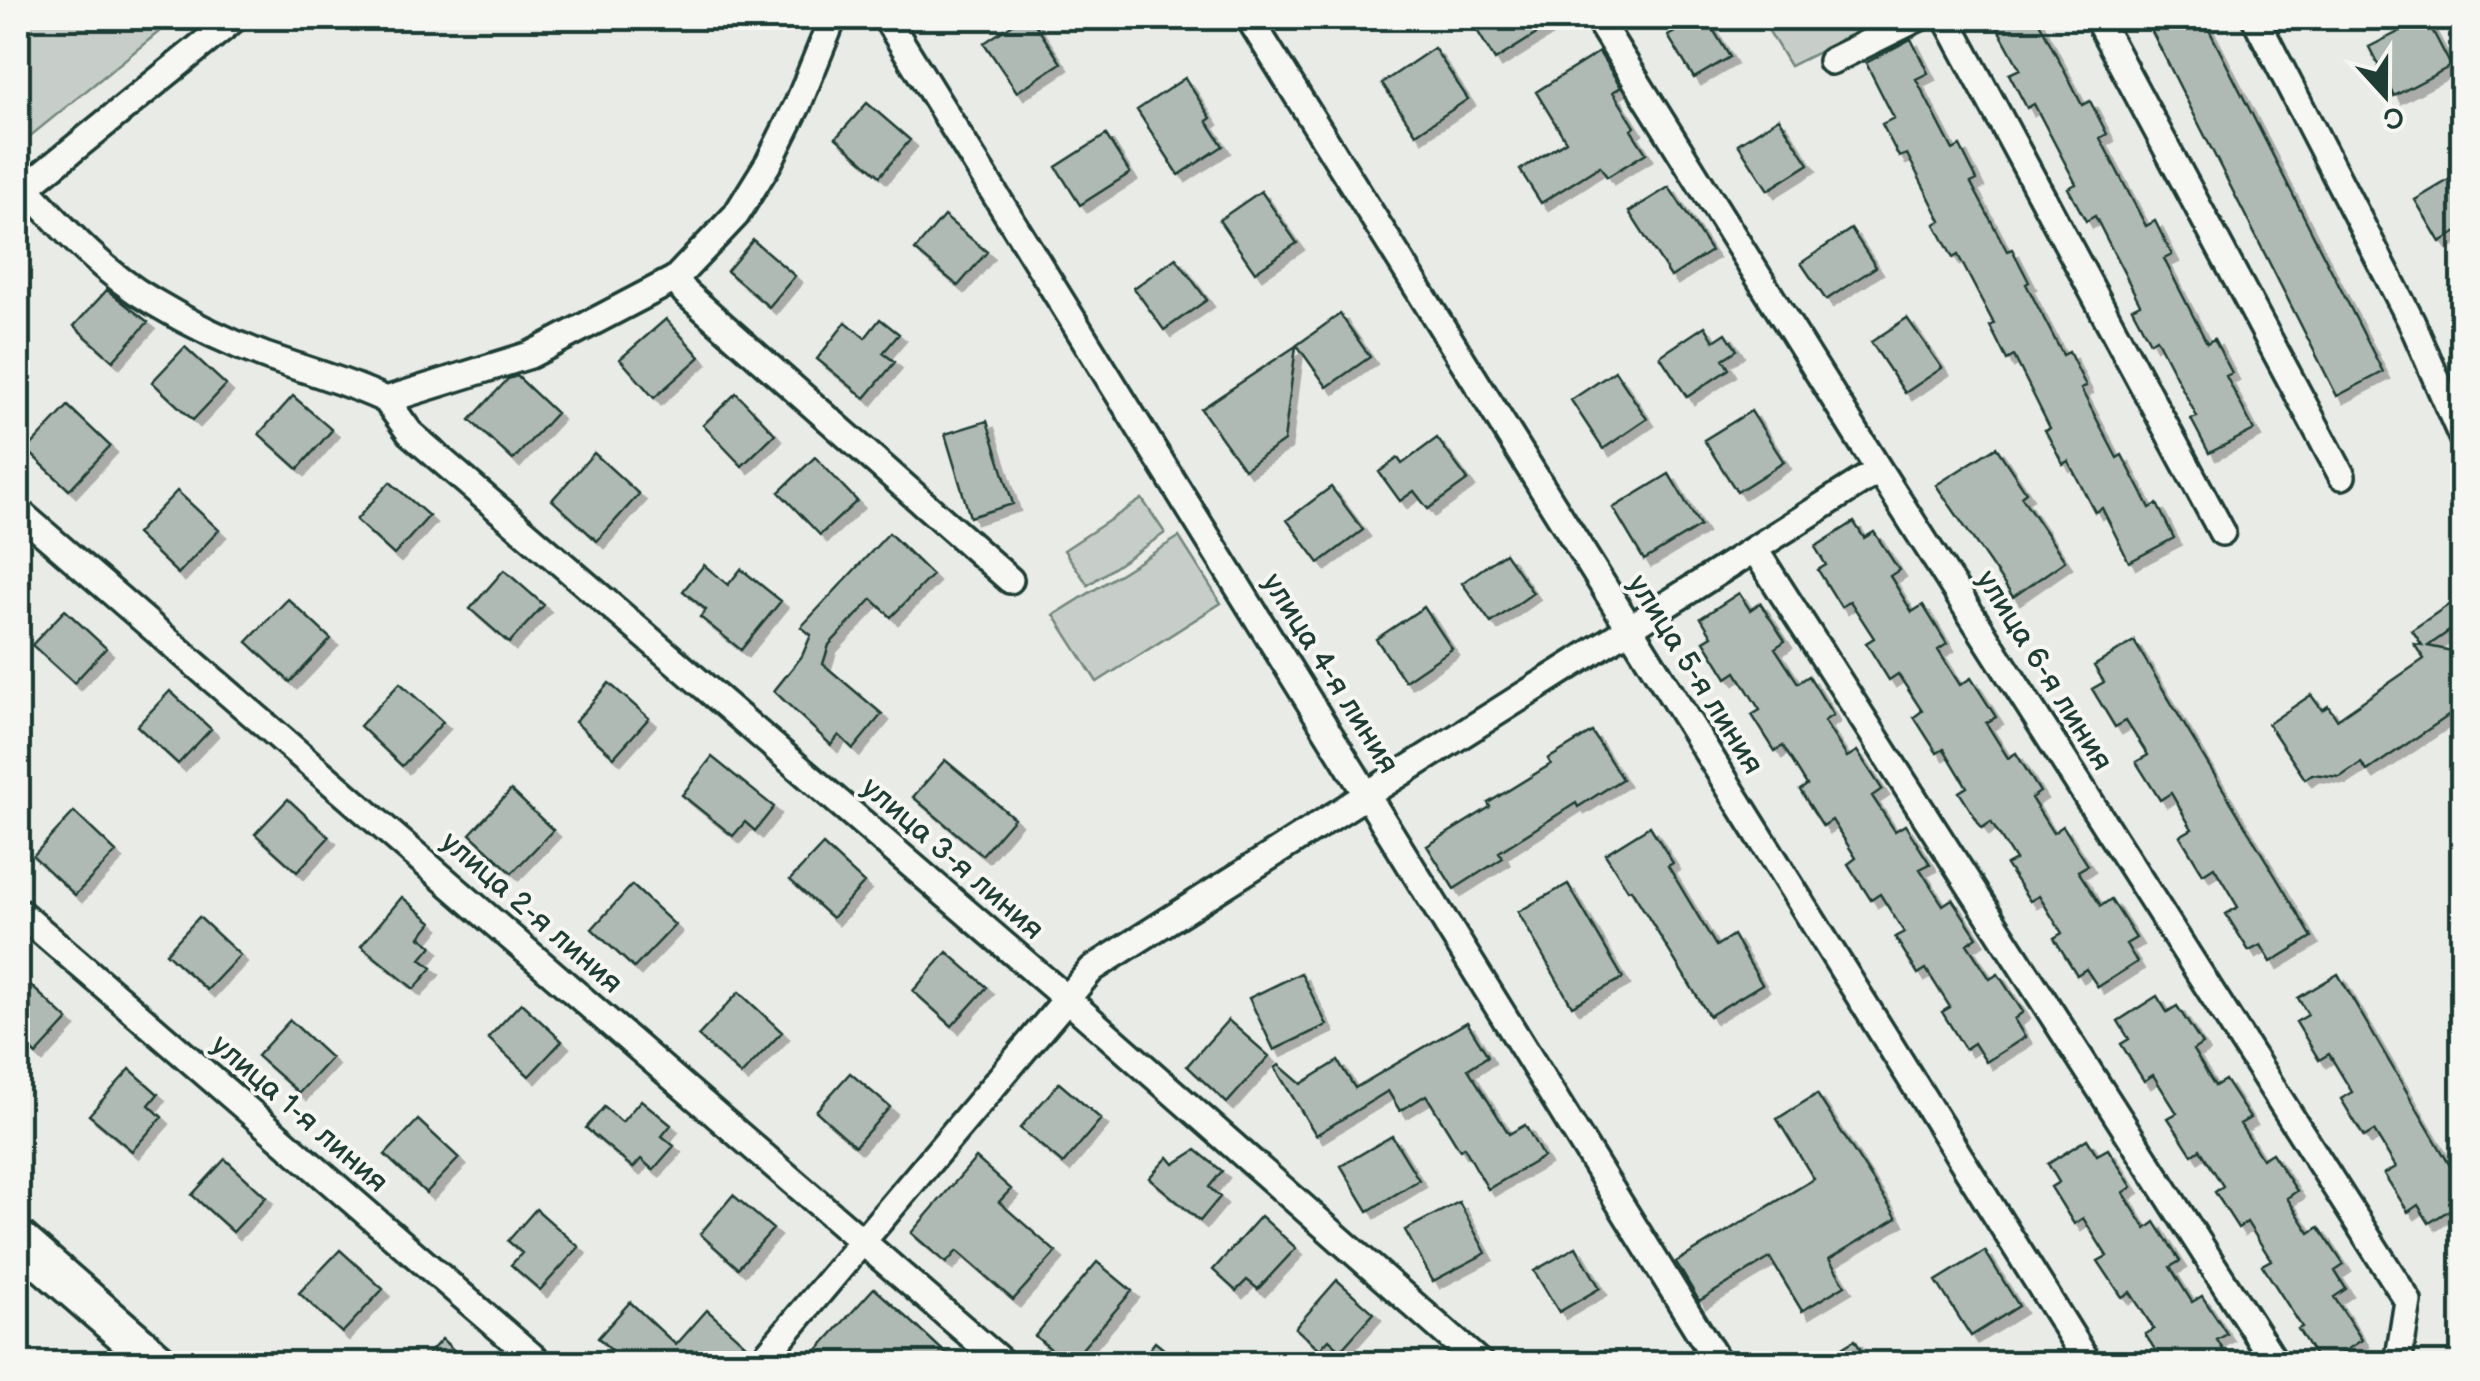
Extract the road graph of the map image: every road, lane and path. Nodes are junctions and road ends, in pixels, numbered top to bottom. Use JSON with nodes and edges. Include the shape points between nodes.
{"nodes":[{"id":1,"x":235,"y":18,"type":"edge"},
{"id":2,"x":833,"y":18,"type":"edge"},
{"id":3,"x":886,"y":18,"type":"edge"},
{"id":4,"x":1249,"y":18,"type":"edge"},
{"id":5,"x":1597,"y":18,"type":"edge"},
{"id":6,"x":1918,"y":18,"type":"edge"},
{"id":7,"x":1946,"y":18,"type":"edge"},
{"id":8,"x":2096,"y":18,"type":"edge"},
{"id":9,"x":2255,"y":18,"type":"edge"},
{"id":10,"x":1831,"y":61,"type":"dead end"},
{"id":11,"x":22,"y":191,"type":"edge"},
{"id":12,"x":675,"y":280,"type":"junction"},
{"id":13,"x":386,"y":400,"type":"junction"},
{"id":14,"x":2462,"y":437,"type":"edge"},
{"id":15,"x":1879,"y":470,"type":"junction"},
{"id":16,"x":2342,"y":476,"type":"dead end"},
{"id":17,"x":18,"y":510,"type":"edge"},
{"id":18,"x":2222,"y":532,"type":"dead end"},
{"id":19,"x":1755,"y":550,"type":"junction"},
{"id":20,"x":1010,"y":580,"type":"dead end"},
{"id":21,"x":1630,"y":630,"type":"junction"},
{"id":22,"x":1368,"y":795,"type":"junction"},
{"id":23,"x":18,"y":911,"type":"edge"},
{"id":24,"x":1068,"y":999,"type":"junction"},
{"id":25,"x":18,"y":1240,"type":"edge"},
{"id":26,"x":862,"y":1240,"type":"junction"},
{"id":27,"x":160,"y":1364,"type":"edge"},
{"id":28,"x":541,"y":1364,"type":"edge"},
{"id":29,"x":759,"y":1364,"type":"edge"},
{"id":30,"x":1004,"y":1364,"type":"edge"},
{"id":31,"x":1481,"y":1364,"type":"edge"},
{"id":32,"x":1720,"y":1364,"type":"edge"},
{"id":33,"x":2089,"y":1364,"type":"edge"},
{"id":34,"x":2276,"y":1364,"type":"edge"},
{"id":35,"x":2398,"y":1364,"type":"edge"}],
"edges":[{"from":1,"to":11,"type":"street"},
{"from":2,"to":12,"type":"street","via":[[769,162],[736,214]]},
{"from":3,"to":22,"type":"street","name":"улица 4-я линия"},
{"from":4,"to":21,"type":"street","name":"улица 5-я линия"},
{"from":5,"to":15,"type":"street","name":"улица 6-я линия"},
{"from":6,"to":10,"type":"street"},
{"from":7,"to":18,"type":"street"},
{"from":8,"to":16,"type":"street"},
{"from":9,"to":14,"type":"street","via":[[2411,321]]},
{"from":11,"to":13,"type":"street","via":[[149,300],[222,337]]},
{"from":12,"to":13,"type":"street","via":[[530,355]]},
{"from":12,"to":20,"type":"street"},
{"from":13,"to":24,"type":"street","name":"улица 3-я линия","via":[[410,433]]},
{"from":15,"to":19,"type":"street"},
{"from":15,"to":35,"type":"street","name":"улица 6-я линия","via":[[2408,1302]]},
{"from":17,"to":26,"type":"street","name":"улица 2-я линия"},
{"from":19,"to":21,"type":"street"},
{"from":19,"to":34,"type":"street"},
{"from":21,"to":22,"type":"street"},
{"from":21,"to":33,"type":"street","name":"улица 5-я линия"},
{"from":22,"to":24,"type":"street","via":[[1092,969]]},
{"from":22,"to":32,"type":"street","name":"улица 4-я линия"},
{"from":23,"to":28,"type":"street","name":"улица 1-я линия"},
{"from":24,"to":26,"type":"street"},
{"from":24,"to":31,"type":"street","name":"улица 3-я линия"},
{"from":25,"to":27,"type":"main road"},
{"from":26,"to":29,"type":"street"},
{"from":26,"to":30,"type":"street","name":"улица 2-я линия"}]}
